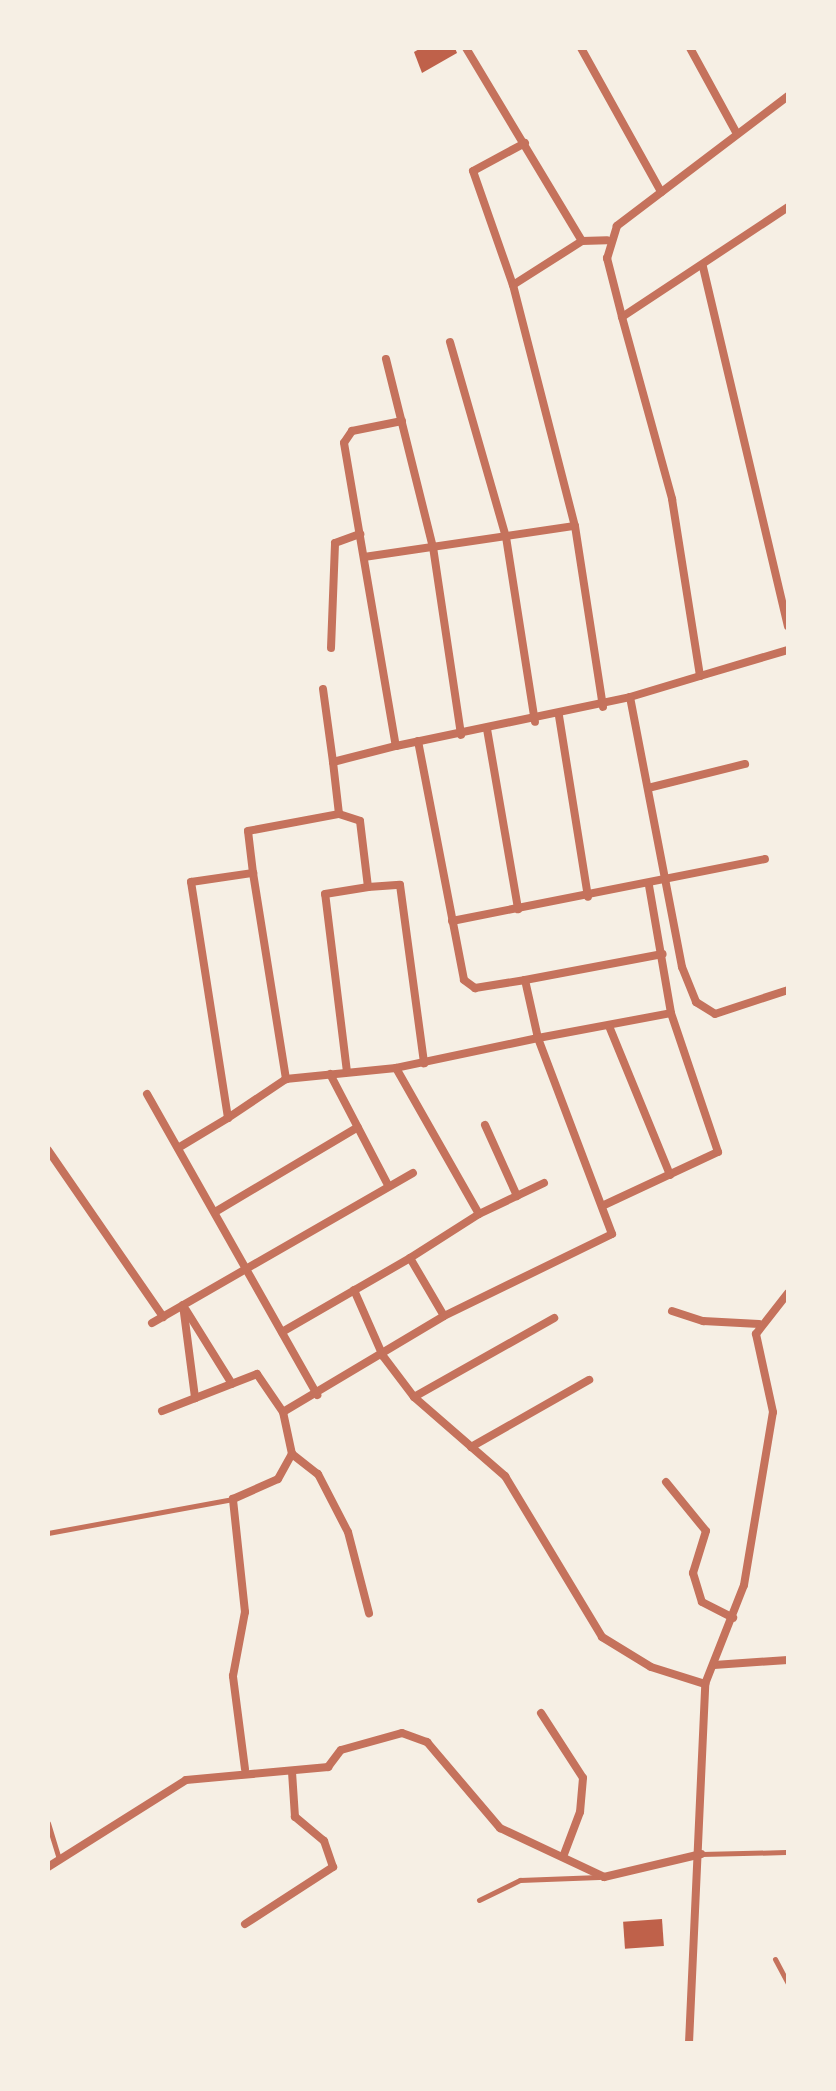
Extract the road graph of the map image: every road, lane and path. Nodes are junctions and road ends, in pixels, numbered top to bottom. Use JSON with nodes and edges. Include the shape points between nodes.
{"nodes":[{"id":1,"x":466,"y":48,"type":"edge"},
{"id":2,"x":581,"y":48,"type":"edge"},
{"id":3,"x":690,"y":48,"type":"edge"},
{"id":4,"x":788,"y":96,"type":"edge"},
{"id":5,"x":737,"y":134,"type":"junction"},
{"id":6,"x":525,"y":143,"type":"junction"},
{"id":7,"x":661,"y":192,"type":"junction"},
{"id":8,"x":788,"y":207,"type":"edge"},
{"id":9,"x":607,"y":240,"type":"junction"},
{"id":10,"x":582,"y":241,"type":"junction"},
{"id":11,"x":703,"y":267,"type":"junction"},
{"id":12,"x":513,"y":285,"type":"junction"},
{"id":13,"x":622,"y":317,"type":"junction"},
{"id":14,"x":450,"y":342,"type":"dead end"},
{"id":15,"x":386,"y":359,"type":"dead end"},
{"id":16,"x":402,"y":421,"type":"junction"},
{"id":17,"x":575,"y":526,"type":"junction"},
{"id":18,"x":360,"y":534,"type":"junction"},
{"id":19,"x":506,"y":537,"type":"junction"},
{"id":20,"x":433,"y":547,"type":"junction"},
{"id":21,"x":364,"y":557,"type":"junction"},
{"id":22,"x":788,"y":626,"type":"edge"},
{"id":23,"x":331,"y":648,"type":"dead end"},
{"id":24,"x":788,"y":650,"type":"edge"},
{"id":25,"x":700,"y":676,"type":"junction"},
{"id":26,"x":323,"y":689,"type":"dead end"},
{"id":27,"x":630,"y":697,"type":"junction"},
{"id":28,"x":603,"y":707,"type":"junction"},
{"id":29,"x":559,"y":716,"type":"junction"},
{"id":30,"x":535,"y":722,"type":"junction"},
{"id":31,"x":487,"y":729,"type":"junction"},
{"id":32,"x":461,"y":735,"type":"junction"},
{"id":33,"x":418,"y":741,"type":"junction"},
{"id":34,"x":396,"y":746,"type":"junction"},
{"id":35,"x":333,"y":762,"type":"junction"},
{"id":36,"x":745,"y":764,"type":"dead end"},
{"id":37,"x":648,"y":788,"type":"junction"},
{"id":38,"x":339,"y":814,"type":"junction"},
{"id":39,"x":765,"y":859,"type":"dead end"},
{"id":40,"x":253,"y":873,"type":"junction"},
{"id":41,"x":664,"y":881,"type":"junction"},
{"id":42,"x":649,"y":886,"type":"junction"},
{"id":43,"x":368,"y":887,"type":"junction"},
{"id":44,"x":588,"y":897,"type":"junction"},
{"id":45,"x":518,"y":909,"type":"junction"},
{"id":46,"x":452,"y":921,"type":"junction"},
{"id":47,"x":663,"y":954,"type":"junction"},
{"id":48,"x":525,"y":980,"type":"junction"},
{"id":49,"x":788,"y":990,"type":"edge"},
{"id":50,"x":671,"y":1013,"type":"junction"},
{"id":51,"x":609,"y":1026,"type":"junction"},
{"id":52,"x":538,"y":1038,"type":"junction"},
{"id":53,"x":424,"y":1063,"type":"junction"},
{"id":54,"x":396,"y":1068,"type":"junction"},
{"id":55,"x":347,"y":1072,"type":"junction"},
{"id":56,"x":330,"y":1074,"type":"junction"},
{"id":57,"x":286,"y":1079,"type":"junction"},
{"id":58,"x":147,"y":1094,"type":"dead end"},
{"id":59,"x":228,"y":1118,"type":"junction"},
{"id":60,"x":485,"y":1125,"type":"dead end"},
{"id":61,"x":358,"y":1127,"type":"junction"},
{"id":62,"x":178,"y":1148,"type":"junction"},
{"id":63,"x":48,"y":1150,"type":"edge"},
{"id":64,"x":413,"y":1173,"type":"dead end"},
{"id":65,"x":670,"y":1175,"type":"junction"},
{"id":66,"x":544,"y":1183,"type":"dead end"},
{"id":67,"x":388,"y":1185,"type":"junction"},
{"id":68,"x":517,"y":1196,"type":"junction"},
{"id":69,"x":602,"y":1206,"type":"junction"},
{"id":70,"x":215,"y":1212,"type":"junction"},
{"id":71,"x":479,"y":1214,"type":"junction"},
{"id":72,"x":410,"y":1258,"type":"junction"},
{"id":73,"x":246,"y":1268,"type":"junction"},
{"id":74,"x":354,"y":1290,"type":"junction"},
{"id":75,"x":788,"y":1293,"type":"edge"},
{"id":76,"x":183,"y":1305,"type":"junction"},
{"id":77,"x":672,"y":1311,"type":"dead end"},
{"id":78,"x":444,"y":1316,"type":"junction"},
{"id":79,"x":163,"y":1317,"type":"junction"},
{"id":80,"x":554,"y":1318,"type":"dead end"},
{"id":81,"x":152,"y":1323,"type":"dead end"},
{"id":82,"x":759,"y":1324,"type":"junction"},
{"id":83,"x":282,"y":1332,"type":"junction"},
{"id":84,"x":383,"y":1356,"type":"junction"},
{"id":85,"x":589,"y":1380,"type":"dead end"},
{"id":86,"x":232,"y":1384,"type":"junction"},
{"id":87,"x":317,"y":1395,"type":"junction"},
{"id":88,"x":414,"y":1397,"type":"junction"},
{"id":89,"x":195,"y":1398,"type":"junction"},
{"id":90,"x":162,"y":1411,"type":"dead end"},
{"id":91,"x":283,"y":1412,"type":"junction"},
{"id":92,"x":471,"y":1447,"type":"junction"},
{"id":93,"x":292,"y":1454,"type":"junction"},
{"id":94,"x":666,"y":1482,"type":"dead end"},
{"id":95,"x":233,"y":1499,"type":"junction"},
{"id":96,"x":48,"y":1533,"type":"edge"},
{"id":97,"x":369,"y":1613,"type":"dead end"},
{"id":98,"x":733,"y":1618,"type":"junction"},
{"id":99,"x":788,"y":1660,"type":"edge"},
{"id":100,"x":714,"y":1665,"type":"junction"},
{"id":101,"x":705,"y":1684,"type":"junction"},
{"id":102,"x":541,"y":1713,"type":"dead end"},
{"id":103,"x":245,"y":1769,"type":"junction"},
{"id":104,"x":292,"y":1772,"type":"junction"},
{"id":105,"x":48,"y":1823,"type":"edge"},
{"id":106,"x":786,"y":1852,"type":"dead end"},
{"id":107,"x":701,"y":1854,"type":"junction"},
{"id":108,"x":563,"y":1857,"type":"junction"},
{"id":109,"x":59,"y":1858,"type":"junction"},
{"id":110,"x":48,"y":1867,"type":"edge"},
{"id":111,"x":604,"y":1877,"type":"junction"},
{"id":112,"x":479,"y":1900,"type":"dead end"},
{"id":113,"x":245,"y":1924,"type":"dead end"},
{"id":114,"x":775,"y":1959,"type":"dead end"},
{"id":115,"x":788,"y":1983,"type":"edge"},
{"id":116,"x":689,"y":2043,"type":"edge"}],
"edges":[{"from":1,"to":6,"type":"street"},
{"from":2,"to":7,"type":"street"},
{"from":3,"to":5,"type":"street"},
{"from":4,"to":5,"type":"street"},
{"from":5,"to":7,"type":"street"},
{"from":6,"to":10,"type":"street"},
{"from":6,"to":12,"type":"street","via":[[473,171]]},
{"from":7,"to":9,"type":"street"},
{"from":8,"to":11,"type":"street"},
{"from":9,"to":10,"type":"street"},
{"from":9,"to":13,"type":"street"},
{"from":10,"to":12,"type":"street"},
{"from":11,"to":13,"type":"street"},
{"from":11,"to":22,"type":"street"},
{"from":12,"to":17,"type":"street"},
{"from":13,"to":25,"type":"street","via":[[672,499]]},
{"from":14,"to":19,"type":"street"},
{"from":15,"to":16,"type":"street"},
{"from":16,"to":18,"type":"street","via":[[352,431],[344,443]]},
{"from":16,"to":20,"type":"street"},
{"from":17,"to":19,"type":"street"},
{"from":17,"to":28,"type":"street"},
{"from":18,"to":21,"type":"street"},
{"from":18,"to":23,"type":"street","via":[[335,543]]},
{"from":19,"to":20,"type":"street"},
{"from":19,"to":30,"type":"street"},
{"from":20,"to":21,"type":"street"},
{"from":20,"to":32,"type":"street"},
{"from":21,"to":34,"type":"street"},
{"from":24,"to":25,"type":"street"},
{"from":25,"to":27,"type":"street"},
{"from":26,"to":35,"type":"street"},
{"from":27,"to":28,"type":"street"},
{"from":27,"to":37,"type":"street"},
{"from":28,"to":29,"type":"street"},
{"from":29,"to":30,"type":"street"},
{"from":29,"to":44,"type":"street"},
{"from":30,"to":31,"type":"street"},
{"from":31,"to":32,"type":"street"},
{"from":31,"to":45,"type":"street"},
{"from":32,"to":33,"type":"street"},
{"from":33,"to":34,"type":"street"},
{"from":33,"to":46,"type":"street"},
{"from":34,"to":35,"type":"street"},
{"from":35,"to":38,"type":"street"},
{"from":36,"to":37,"type":"street"},
{"from":37,"to":41,"type":"street"},
{"from":38,"to":40,"type":"street","via":[[248,831]]},
{"from":38,"to":43,"type":"street","via":[[360,821]]},
{"from":39,"to":41,"type":"street"},
{"from":40,"to":57,"type":"street"},
{"from":40,"to":59,"type":"street","via":[[195,878],[189,886]]},
{"from":41,"to":42,"type":"street"},
{"from":41,"to":49,"type":"street","via":[[682,967],[701,1007],[721,1014]]},
{"from":42,"to":44,"type":"street"},
{"from":42,"to":47,"type":"street"},
{"from":43,"to":53,"type":"street","via":[[400,885]]},
{"from":43,"to":55,"type":"street","via":[[325,894]]},
{"from":44,"to":45,"type":"street"},
{"from":45,"to":46,"type":"street"},
{"from":46,"to":48,"type":"street","via":[[469,986]]},
{"from":47,"to":48,"type":"street"},
{"from":47,"to":50,"type":"street"},
{"from":48,"to":52,"type":"street"},
{"from":50,"to":51,"type":"street"},
{"from":50,"to":65,"type":"street","via":[[719,1143],[710,1160]]},
{"from":51,"to":52,"type":"street"},
{"from":51,"to":65,"type":"street"},
{"from":52,"to":53,"type":"street"},
{"from":52,"to":69,"type":"street"},
{"from":53,"to":54,"type":"street"},
{"from":54,"to":55,"type":"street"},
{"from":54,"to":71,"type":"street"},
{"from":55,"to":56,"type":"street"},
{"from":56,"to":57,"type":"street"},
{"from":56,"to":61,"type":"street"},
{"from":57,"to":59,"type":"street"},
{"from":58,"to":62,"type":"street"},
{"from":59,"to":62,"type":"street"},
{"from":60,"to":68,"type":"street"},
{"from":61,"to":67,"type":"street"},
{"from":61,"to":70,"type":"street"},
{"from":62,"to":70,"type":"street"},
{"from":63,"to":79,"type":"street"},
{"from":64,"to":67,"type":"street"},
{"from":65,"to":69,"type":"street"},
{"from":66,"to":68,"type":"street"},
{"from":67,"to":73,"type":"street"},
{"from":68,"to":71,"type":"street"},
{"from":69,"to":78,"type":"street","via":[[612,1234]]},
{"from":70,"to":73,"type":"street"},
{"from":71,"to":72,"type":"street"},
{"from":72,"to":74,"type":"street"},
{"from":72,"to":78,"type":"street"},
{"from":73,"to":76,"type":"street"},
{"from":73,"to":83,"type":"street"},
{"from":74,"to":83,"type":"street"},
{"from":74,"to":84,"type":"street"},
{"from":75,"to":82,"type":"street"},
{"from":76,"to":79,"type":"street"},
{"from":76,"to":86,"type":"street"},
{"from":76,"to":89,"type":"street"},
{"from":77,"to":82,"type":"street","via":[[703,1321]]},
{"from":78,"to":84,"type":"street"},
{"from":79,"to":81,"type":"street"},
{"from":80,"to":88,"type":"street"},
{"from":82,"to":98,"type":"street","via":[[755,1343],[773,1412]]},
{"from":83,"to":87,"type":"street"},
{"from":84,"to":87,"type":"street"},
{"from":84,"to":88,"type":"street"},
{"from":85,"to":92,"type":"street"},
{"from":86,"to":89,"type":"street"},
{"from":86,"to":91,"type":"street","via":[[257,1374]]},
{"from":87,"to":91,"type":"street"},
{"from":88,"to":92,"type":"street"},
{"from":89,"to":90,"type":"street"},
{"from":91,"to":93,"type":"street"},
{"from":92,"to":101,"type":"street","via":[[528,1510],[602,1637],[651,1667]]},
{"from":93,"to":95,"type":"street","via":[[278,1479]]},
{"from":93,"to":97,"type":"street","via":[[318,1474],[348,1532]]},
{"from":94,"to":98,"type":"street","via":[[706,1531],[693,1573],[702,1602]]},
{"from":95,"to":96,"type":"lane"},
{"from":95,"to":103,"type":"street","via":[[245,1612],[233,1676]]},
{"from":98,"to":100,"type":"street"},
{"from":99,"to":100,"type":"street"},
{"from":100,"to":101,"type":"street"},
{"from":101,"to":107,"type":"street"},
{"from":102,"to":108,"type":"street","via":[[583,1778],[580,1812]]},
{"from":103,"to":104,"type":"street"},
{"from":103,"to":109,"type":"street","via":[[186,1780]]},
{"from":104,"to":108,"type":"street","via":[[328,1767],[341,1750],[376,1739],[414,1735],[500,1828]]},
{"from":104,"to":113,"type":"street","via":[[295,1817],[324,1841],[333,1867]]},
{"from":105,"to":109,"type":"lane"},
{"from":106,"to":107,"type":"lane"},
{"from":107,"to":111,"type":"street"},
{"from":107,"to":116,"type":"street"},
{"from":108,"to":111,"type":"street"},
{"from":109,"to":110,"type":"street"},
{"from":111,"to":112,"type":"lane","via":[[520,1880]]},
{"from":114,"to":115,"type":"lane"}]}
